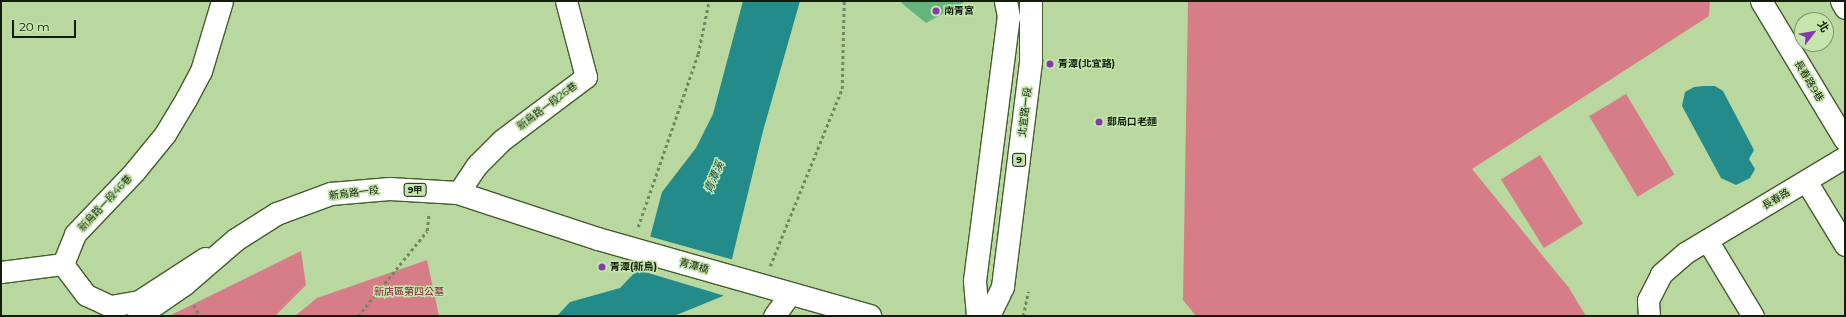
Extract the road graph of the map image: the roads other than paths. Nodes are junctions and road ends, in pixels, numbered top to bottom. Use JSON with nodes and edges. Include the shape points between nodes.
{"nodes":[{"id":1,"x":222,"y":1,"type":"edge"},
{"id":2,"x":566,"y":1,"type":"edge"},
{"id":3,"x":1006,"y":1,"type":"edge"},
{"id":4,"x":1031,"y":1,"type":"edge"},
{"id":5,"x":1761,"y":1,"type":"edge"},
{"id":6,"x":1841,"y":1,"type":"edge"},
{"id":7,"x":1845,"y":8,"type":"edge"},
{"id":8,"x":1845,"y":140,"type":"edge"},
{"id":9,"x":1845,"y":157,"type":"edge"},
{"id":10,"x":1806,"y":181,"type":"junction"},
{"id":11,"x":458,"y":193,"type":"junction"},
{"id":12,"x":598,"y":239,"type":"joint"},
{"id":13,"x":236,"y":240,"type":"junction"},
{"id":14,"x":1707,"y":240,"type":"junction"},
{"id":15,"x":1845,"y":244,"type":"edge"},
{"id":16,"x":63,"y":264,"type":"junction"},
{"id":17,"x":1,"y":272,"type":"edge"},
{"id":18,"x":790,"y":294,"type":"junction"},
{"id":19,"x":139,"y":316,"type":"edge"},
{"id":20,"x":774,"y":316,"type":"edge"},
{"id":21,"x":870,"y":316,"type":"edge"},
{"id":22,"x":978,"y":316,"type":"edge"},
{"id":23,"x":989,"y":316,"type":"edge"},
{"id":24,"x":1648,"y":316,"type":"edge"},
{"id":25,"x":1753,"y":316,"type":"edge"}],
"edges":[{"from":1,"to":16,"type":"street","name":"新烏路一段46巷","via":[[201,72],[165,134],[134,172],[75,234]]},
{"from":2,"to":11,"type":"street","name":"新烏路一段26巷","via":[[586,77],[502,140],[477,165]]},
{"from":3,"to":22,"type":"main road","via":[[1009,17],[976,281]]},
{"from":4,"to":23,"type":"main road","name":"北宜路一段","number":"9","via":[[1031,61],[1003,287]]},
{"from":5,"to":8,"type":"street","name":"長春路9巷"},
{"from":6,"to":7,"type":"street"},
{"from":9,"to":10,"type":"street","name":"長春路"},
{"from":10,"to":14,"type":"street","name":"長春路"},
{"from":10,"to":15,"type":"street"},
{"from":11,"to":12,"type":"main road","name":"新烏路一段","number":"9甲"},
{"from":11,"to":13,"type":"main road","name":"新烏路一段","number":"9甲","via":[[390,189],[331,194],[277,214]]},
{"from":12,"to":18,"type":"main road","name":"青潭橋","number":"9甲"},
{"from":13,"to":16,"type":"street","via":[[139,301],[110,306],[86,294]]},
{"from":13,"to":19,"type":"main road","name":"新烏路一段","number":"9甲","via":[[184,285]]},
{"from":14,"to":24,"type":"street","name":"長春路","via":[[1685,253],[1661,274],[1648,300]]},
{"from":14,"to":25,"type":"street"},
{"from":16,"to":17,"type":"street"},
{"from":18,"to":20,"type":"street"},
{"from":18,"to":21,"type":"main road","number":"9甲"}]}
